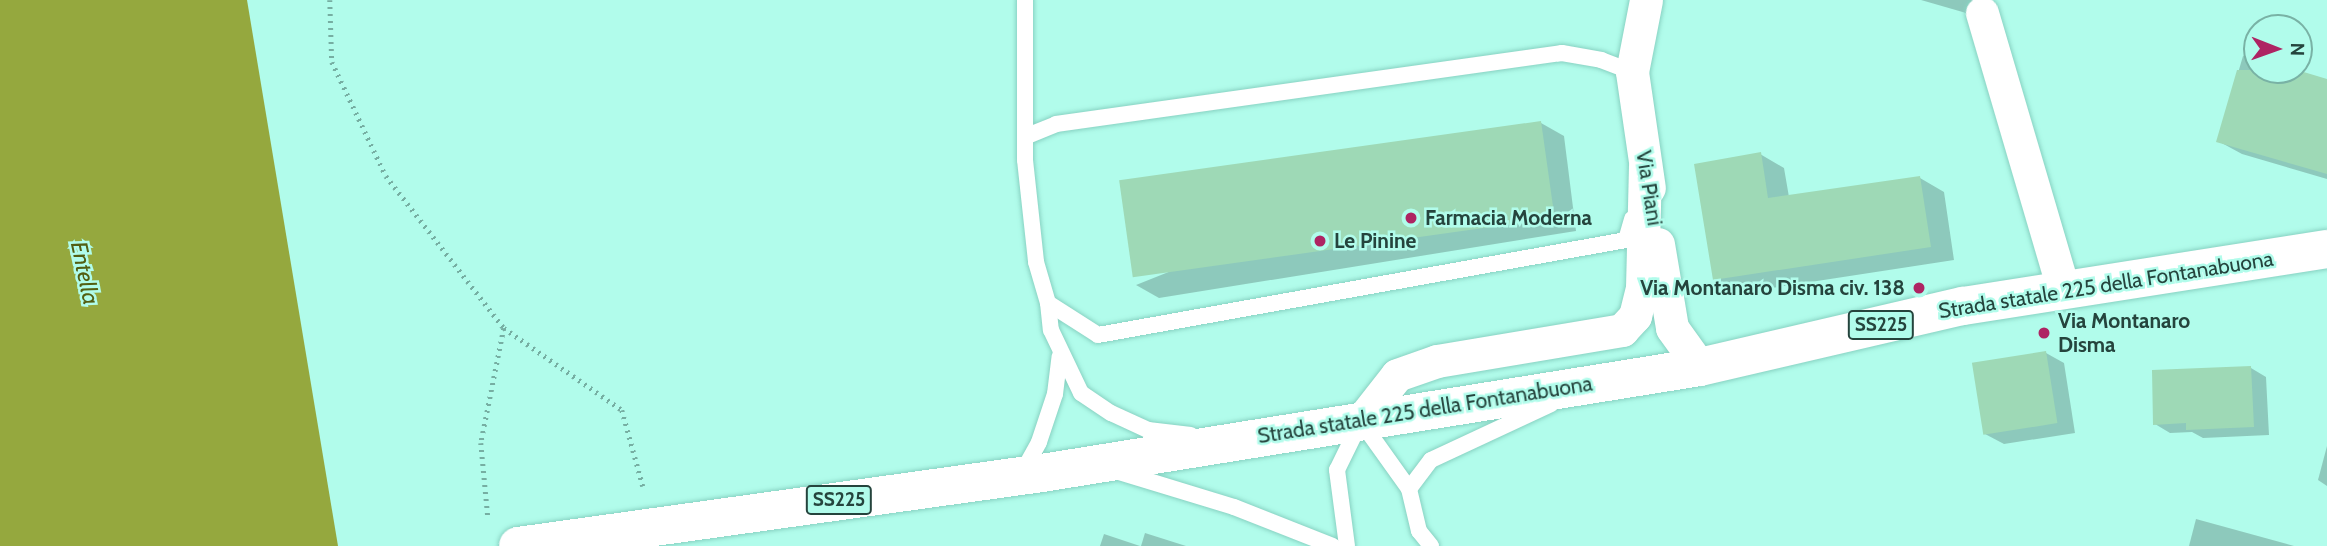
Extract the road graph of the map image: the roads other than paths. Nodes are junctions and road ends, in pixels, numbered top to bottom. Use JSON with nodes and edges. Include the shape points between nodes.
{"nodes":[{"id":1,"x":1025,"y":0,"type":"edge"},
{"id":2,"x":1646,"y":0,"type":"edge"},
{"id":3,"x":1982,"y":13,"type":"dead end"},
{"id":4,"x":1632,"y":72,"type":"junction"},
{"id":5,"x":1027,"y":136,"type":"junction"},
{"id":6,"x":1645,"y":166,"type":"junction"},
{"id":7,"x":2327,"y":249,"type":"edge"},
{"id":8,"x":2064,"y":290,"type":"junction"},
{"id":9,"x":1048,"y":303,"type":"junction"},
{"id":10,"x":1060,"y":354,"type":"junction"},
{"id":11,"x":1700,"y":367,"type":"junction"},
{"id":12,"x":1594,"y":383,"type":"junction"},
{"id":13,"x":1361,"y":421,"type":"junction"},
{"id":14,"x":1239,"y":440,"type":"junction"},
{"id":15,"x":1093,"y":464,"type":"junction"},
{"id":16,"x":1021,"y":476,"type":"junction"},
{"id":17,"x":1409,"y":489,"type":"junction"},
{"id":18,"x":505,"y":539,"type":"edge"},
{"id":19,"x":1332,"y":546,"type":"edge"},
{"id":20,"x":1347,"y":546,"type":"edge"},
{"id":21,"x":1431,"y":546,"type":"edge"}],
"edges":[{"from":1,"to":5,"type":"lane"},
{"from":2,"to":4,"type":"street","name":"Via Piani"},
{"from":3,"to":8,"type":"street"},
{"from":4,"to":5,"type":"lane","via":[[1562,52],[1055,124]]},
{"from":4,"to":6,"type":"street","name":"Via Piani"},
{"from":5,"to":9,"type":"lane","via":[[1035,262]]},
{"from":6,"to":9,"type":"lane","via":[[1626,240],[1098,335]]},
{"from":6,"to":11,"type":"street","name":"Via Piani","via":[[1672,328]]},
{"from":6,"to":13,"type":"street","via":[[1642,288],[1635,316],[1622,330],[1437,361],[1397,375]]},
{"from":7,"to":8,"type":"main road","name":"Strada statale 225 della Fontanabuona","number":"SS225"},
{"from":8,"to":11,"type":"main road","name":"Strada statale 225 della Fontanabuona","number":"SS225","via":[[1963,306]]},
{"from":9,"to":10,"type":"lane"},
{"from":10,"to":14,"type":"lane","via":[[1081,393],[1111,414],[1149,430]]},
{"from":10,"to":16,"type":"lane","via":[[1055,394],[1039,442]]},
{"from":11,"to":12,"type":"main road","name":"Strada statale 225 della Fontanabuona","number":"SS225"},
{"from":12,"to":13,"type":"main road","name":"Strada statale 225 della Fontanabuona","number":"SS225"},
{"from":12,"to":17,"type":"lane","via":[[1431,460]]},
{"from":13,"to":14,"type":"main road","name":"Strada statale 225 della Fontanabuona","number":"SS225"},
{"from":13,"to":17,"type":"lane"},
{"from":13,"to":20,"type":"lane","via":[[1337,470]]},
{"from":14,"to":15,"type":"main road","name":"Strada statale 225 della Fontanabuona","number":"SS225"},
{"from":15,"to":16,"type":"main road","name":"Strada statale 225 della Fontanabuona","number":"SS225"},
{"from":15,"to":19,"type":"lane","via":[[1234,507]]},
{"from":16,"to":18,"type":"main road","name":"Strada statale 225 della Fontanabuona","number":"SS225","via":[[584,534]]},
{"from":17,"to":21,"type":"lane","via":[[1419,531]]}]}
